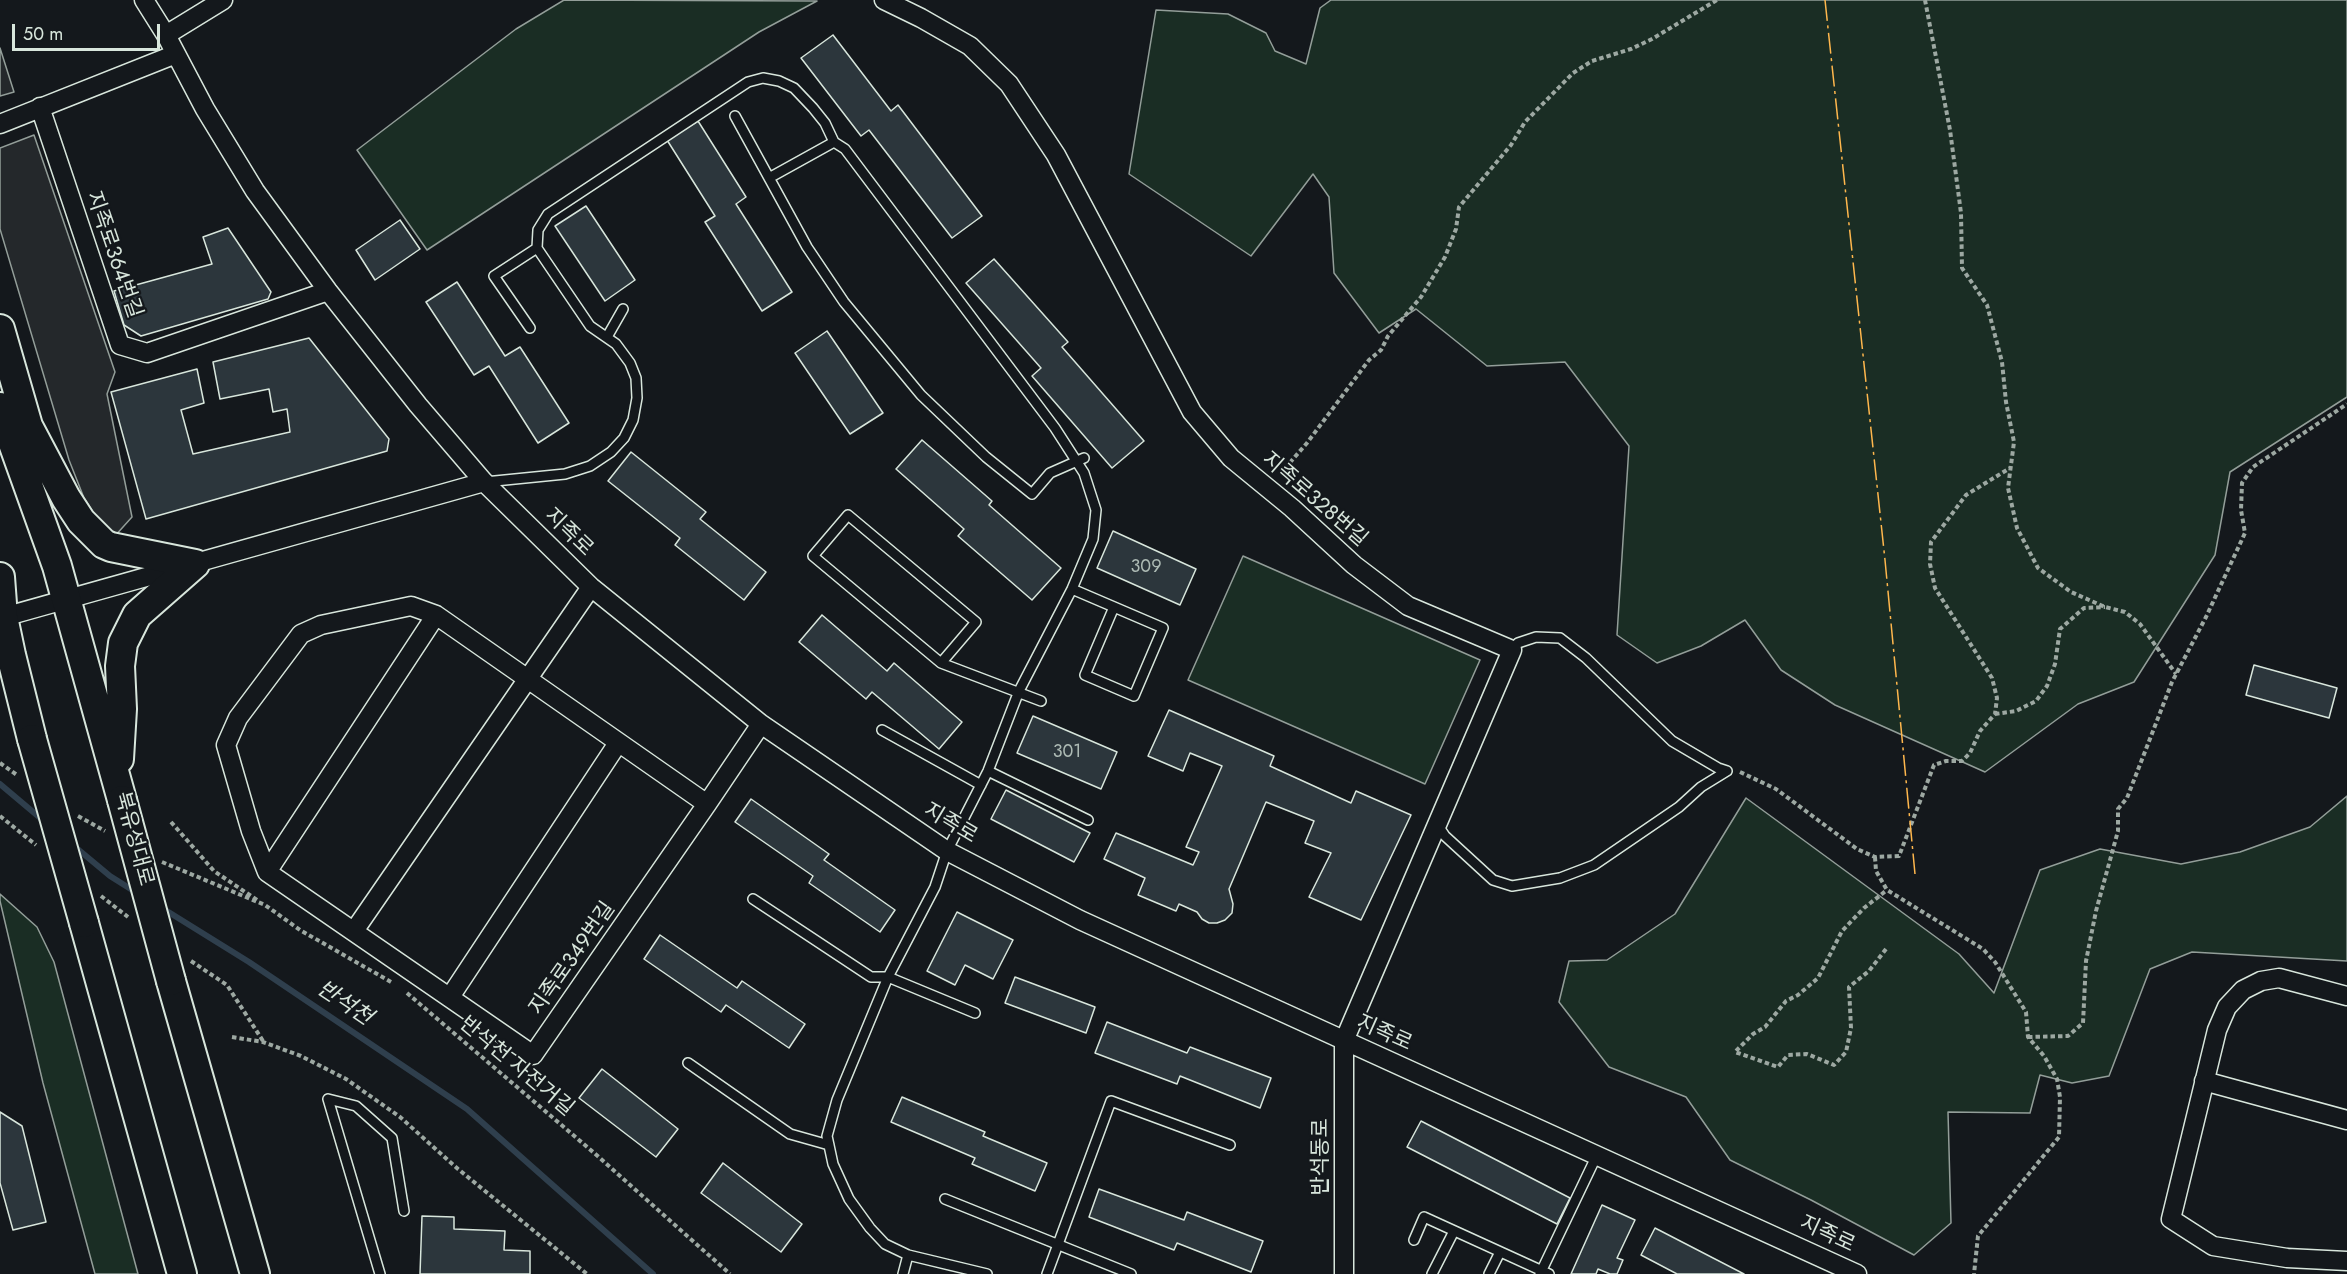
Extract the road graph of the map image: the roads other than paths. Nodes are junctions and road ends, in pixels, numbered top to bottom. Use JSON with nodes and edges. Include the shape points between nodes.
{"nodes":[{"id":1,"x":144,"y":0,"type":"edge"},
{"id":2,"x":223,"y":0,"type":"edge"},
{"id":3,"x":884,"y":0,"type":"edge"},
{"id":4,"x":166,"y":35,"type":"junction"},
{"id":5,"x":176,"y":54,"type":"junction"},
{"id":6,"x":40,"y":107,"type":"junction"},
{"id":7,"x":735,"y":116,"type":"dead end"},
{"id":8,"x":0,"y":124,"type":"edge"},
{"id":9,"x":834,"y":142,"type":"junction"},
{"id":10,"x":769,"y":178,"type":"junction"},
{"id":11,"x":537,"y":248,"type":"junction"},
{"id":12,"x":328,"y":291,"type":"junction"},
{"id":13,"x":622,"y":309,"type":"dead end"},
{"id":14,"x":530,"y":328,"type":"dead end"},
{"id":15,"x":0,"y":329,"type":"edge"},
{"id":16,"x":607,"y":337,"type":"junction"},
{"id":17,"x":0,"y":406,"type":"edge"},
{"id":18,"x":28,"y":426,"type":"junction"},
{"id":19,"x":1080,"y":460,"type":"junction"},
{"id":20,"x":484,"y":482,"type":"junction"},
{"id":21,"x":31,"y":493,"type":"junction"},
{"id":22,"x":195,"y":564,"type":"junction"},
{"id":23,"x":0,"y":577,"type":"edge"},
{"id":24,"x":591,"y":587,"type":"junction"},
{"id":25,"x":1072,"y":589,"type":"junction"},
{"id":26,"x":66,"y":600,"type":"junction"},
{"id":27,"x":1114,"y":607,"type":"junction"},
{"id":28,"x":1,"y":615,"type":"edge"},
{"id":29,"x":436,"y":615,"type":"junction"},
{"id":30,"x":1512,"y":650,"type":"junction"},
{"id":31,"x":941,"y":663,"type":"junction"},
{"id":32,"x":528,"y":679,"type":"junction"},
{"id":33,"x":1019,"y":691,"type":"junction"},
{"id":34,"x":1041,"y":701,"type":"dead end"},
{"id":35,"x":761,"y":724,"type":"junction"},
{"id":36,"x":882,"y":730,"type":"dead end"},
{"id":37,"x":618,"y":742,"type":"junction"},
{"id":38,"x":988,"y":771,"type":"junction"},
{"id":39,"x":981,"y":785,"type":"junction"},
{"id":40,"x":122,"y":800,"type":"junction"},
{"id":41,"x":707,"y":804,"type":"junction"},
{"id":42,"x":1088,"y":820,"type":"dead end"},
{"id":43,"x":1437,"y":824,"type":"junction"},
{"id":44,"x":947,"y":851,"type":"junction"},
{"id":45,"x":267,"y":872,"type":"junction"},
{"id":46,"x":753,"y":898,"type":"dead end"},
{"id":47,"x":354,"y":932,"type":"junction"},
{"id":48,"x":888,"y":977,"type":"junction"},
{"id":49,"x":2347,"y":996,"type":"edge"},
{"id":50,"x":450,"y":997,"type":"junction"},
{"id":51,"x":975,"y":1012,"type":"dead end"},
{"id":52,"x":1344,"y":1041,"type":"junction"},
{"id":53,"x":688,"y":1063,"type":"dead end"},
{"id":54,"x":2204,"y":1081,"type":"junction"},
{"id":55,"x":2347,"y":1120,"type":"edge"},
{"id":56,"x":829,"y":1144,"type":"junction"},
{"id":57,"x":1230,"y":1145,"type":"dead end"},
{"id":58,"x":1597,"y":1155,"type":"junction"},
{"id":59,"x":945,"y":1198,"type":"dead end"},
{"id":60,"x":404,"y":1211,"type":"dead end"},
{"id":61,"x":1454,"y":1231,"type":"junction"},
{"id":62,"x":1414,"y":1240,"type":"dead end"},
{"id":63,"x":1058,"y":1244,"type":"junction"},
{"id":64,"x":1500,"y":1252,"type":"junction"},
{"id":65,"x":908,"y":1255,"type":"junction"},
{"id":66,"x":2347,"y":1261,"type":"edge"},
{"id":67,"x":1544,"y":1273,"type":"edge"},
{"id":68,"x":182,"y":1274,"type":"edge"},
{"id":69,"x":255,"y":1274,"type":"edge"},
{"id":70,"x":380,"y":1274,"type":"edge"},
{"id":71,"x":903,"y":1274,"type":"edge"},
{"id":72,"x":987,"y":1274,"type":"edge"},
{"id":73,"x":1047,"y":1274,"type":"edge"},
{"id":74,"x":1131,"y":1274,"type":"edge"},
{"id":75,"x":1344,"y":1274,"type":"edge"},
{"id":76,"x":1432,"y":1274,"type":"edge"},
{"id":77,"x":1489,"y":1274,"type":"edge"},
{"id":78,"x":1857,"y":1274,"type":"edge"}],
"edges":[{"from":1,"to":4,"type":"street"},
{"from":2,"to":4,"type":"street"},
{"from":3,"to":30,"type":"street","name":"지족로328번길","via":[[970,46],[1009,84],[1056,155],[1192,412],[1231,458],[1354,565],[1408,606]]},
{"from":4,"to":5,"type":"street"},
{"from":5,"to":6,"type":"street"},
{"from":5,"to":12,"type":"street","via":[[255,191]]},
{"from":6,"to":8,"type":"street"},
{"from":6,"to":12,"type":"street","name":"지족로364번길","via":[[120,345],[147,353]]},
{"from":7,"to":10,"type":"lane"},
{"from":9,"to":10,"type":"lane"},
{"from":9,"to":11,"type":"lane","via":[[825,123],[795,88],[763,78],[748,82],[548,214],[538,230]]},
{"from":9,"to":19,"type":"lane","via":[[845,149]]},
{"from":10,"to":19,"type":"lane","via":[[807,247],[844,302],[921,395],[986,457],[1032,494],[1050,473]]},
{"from":11,"to":14,"type":"lane","via":[[494,276]]},
{"from":11,"to":16,"type":"lane","via":[[590,326]]},
{"from":12,"to":20,"type":"street"},
{"from":13,"to":16,"type":"lane"},
{"from":15,"to":18,"type":"main road"},
{"from":16,"to":20,"type":"lane","via":[[630,363],[636,378],[633,420],[624,438],[590,466]]},
{"from":17,"to":21,"type":"main road","name":"북유성대로"},
{"from":18,"to":21,"type":"main road"},
{"from":18,"to":22,"type":"main road","via":[[66,498],[81,521],[104,544]]},
{"from":19,"to":25,"type":"lane","via":[[1096,510],[1093,539]]},
{"from":20,"to":22,"type":"street"},
{"from":20,"to":24,"type":"street","name":"지족로"},
{"from":21,"to":26,"type":"main road","name":"북유성대로"},
{"from":22,"to":26,"type":"street"},
{"from":22,"to":40,"type":"main road","via":[[137,615],[123,643],[119,776]]},
{"from":23,"to":28,"type":"main road"},
{"from":24,"to":32,"type":"street"},
{"from":24,"to":35,"type":"street","name":"지족로"},
{"from":25,"to":27,"type":"lane"},
{"from":25,"to":33,"type":"lane"},
{"from":26,"to":28,"type":"street"},
{"from":26,"to":40,"type":"main road","name":"북유성대로"},
{"from":27,"to":27,"type":"lane","via":[[1163,628],[1134,696],[1085,675]]},
{"from":28,"to":68,"type":"main road","bridge":true},
{"from":29,"to":32,"type":"street"},
{"from":29,"to":45,"type":"street"},
{"from":29,"to":45,"type":"street","via":[[411,606],[321,625],[301,634],[238,718],[226,745]]},
{"from":30,"to":43,"type":"street"},
{"from":30,"to":43,"type":"lane","via":[[1518,643],[1536,637],[1560,638],[1587,658],[1672,741],[1727,771],[1594,865],[1512,886],[1492,880],[1444,836]]},
{"from":31,"to":31,"type":"lane","via":[[813,556],[848,515],[976,622]]},
{"from":31,"to":33,"type":"lane"},
{"from":32,"to":37,"type":"street"},
{"from":32,"to":47,"type":"street"},
{"from":33,"to":34,"type":"lane"},
{"from":33,"to":38,"type":"lane"},
{"from":35,"to":41,"type":"street","name":"지족로349번길"},
{"from":35,"to":44,"type":"street","name":"지족로"},
{"from":36,"to":39,"type":"lane"},
{"from":37,"to":41,"type":"street"},
{"from":37,"to":50,"type":"street"},
{"from":38,"to":39,"type":"lane"},
{"from":38,"to":42,"type":"lane"},
{"from":39,"to":44,"type":"lane"},
{"from":40,"to":69,"type":"main road","name":"북유성대로","bridge":true},
{"from":41,"to":50,"type":"street","name":"지족로349번길","via":[[533,1055]]},
{"from":43,"to":52,"type":"street"},
{"from":44,"to":48,"type":"lane","via":[[935,887]]},
{"from":44,"to":52,"type":"street","name":"지족로","via":[[1080,920]]},
{"from":45,"to":47,"type":"street","name":"지족로349번길"},
{"from":46,"to":48,"type":"lane","via":[[871,977]]},
{"from":47,"to":50,"type":"street","name":"지족로349번길"},
{"from":48,"to":51,"type":"lane"},
{"from":48,"to":56,"type":"lane","via":[[837,1100],[827,1136]]},
{"from":49,"to":54,"type":"street","via":[[2279,978],[2243,990],[2227,1008],[2217,1030]]},
{"from":52,"to":58,"type":"street","name":"지족로"},
{"from":52,"to":75,"type":"street","name":"반석동로"},
{"from":53,"to":56,"type":"lane","via":[[790,1134]]},
{"from":54,"to":55,"type":"street"},
{"from":54,"to":66,"type":"street","via":[[2171,1219],[2213,1246],[2286,1258]]},
{"from":56,"to":65,"type":"lane","via":[[833,1164],[849,1199],[885,1244]]},
{"from":57,"to":63,"type":"lane","via":[[1111,1101]]},
{"from":58,"to":67,"type":"lane"},
{"from":58,"to":78,"type":"street","name":"지족로"},
{"from":59,"to":63,"type":"lane"},
{"from":60,"to":70,"type":"lane","via":[[392,1138],[357,1106],[328,1100]]},
{"from":61,"to":62,"type":"lane","via":[[1424,1217]]},
{"from":61,"to":64,"type":"lane"},
{"from":61,"to":76,"type":"lane"},
{"from":63,"to":73,"type":"lane"},
{"from":63,"to":74,"type":"lane"},
{"from":64,"to":67,"type":"lane"},
{"from":64,"to":77,"type":"lane"},
{"from":65,"to":71,"type":"lane"},
{"from":65,"to":72,"type":"lane"}]}
